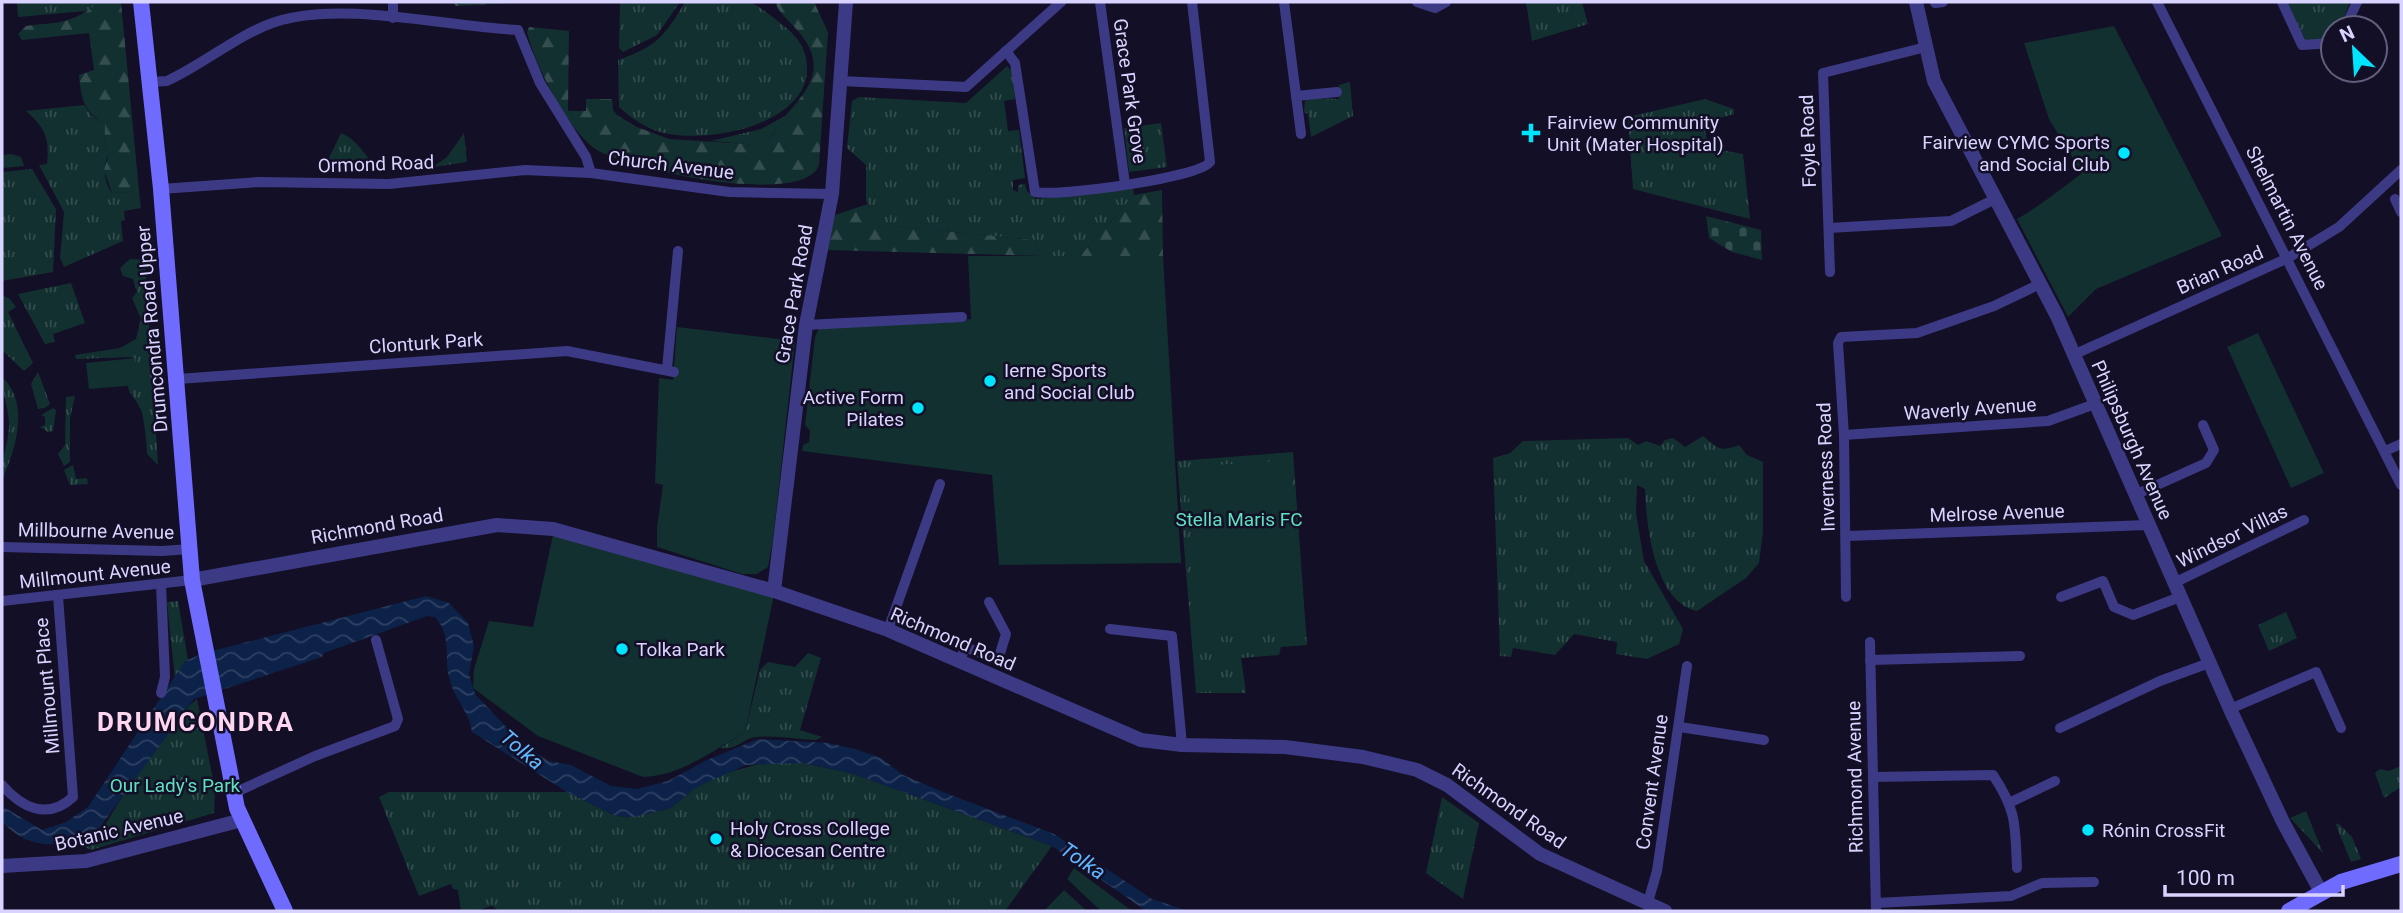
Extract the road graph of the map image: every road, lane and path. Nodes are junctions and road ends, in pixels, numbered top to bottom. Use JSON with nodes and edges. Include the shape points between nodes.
{"nodes":[{"id":1,"x":141,"y":2,"type":"edge"},
{"id":2,"x":393,"y":2,"type":"edge"},
{"id":3,"x":846,"y":2,"type":"edge"},
{"id":4,"x":1060,"y":2,"type":"edge"},
{"id":5,"x":1100,"y":2,"type":"edge"},
{"id":6,"x":1192,"y":2,"type":"edge"},
{"id":7,"x":1284,"y":2,"type":"edge"},
{"id":8,"x":1417,"y":2,"type":"edge"},
{"id":9,"x":1446,"y":2,"type":"edge"},
{"id":10,"x":1916,"y":2,"type":"edge"},
{"id":11,"x":2157,"y":2,"type":"edge"},
{"id":12,"x":2281,"y":2,"type":"edge"},
{"id":13,"x":393,"y":18,"type":"junction"},
{"id":14,"x":2319,"y":44,"type":"edge"},
{"id":15,"x":1926,"y":47,"type":"junction"},
{"id":16,"x":1006,"y":51,"type":"junction"},
{"id":17,"x":841,"y":81,"type":"junction"},
{"id":18,"x":150,"y":82,"type":"junction"},
{"id":19,"x":1337,"y":92,"type":"dead end"},
{"id":20,"x":1296,"y":96,"type":"junction"},
{"id":21,"x":1301,"y":134,"type":"dead end"},
{"id":22,"x":2401,"y":170,"type":"edge"},
{"id":23,"x":591,"y":173,"type":"junction"},
{"id":24,"x":1125,"y":184,"type":"junction"},
{"id":25,"x":162,"y":189,"type":"junction"},
{"id":26,"x":832,"y":194,"type":"junction"},
{"id":27,"x":1995,"y":199,"type":"junction"},
{"id":28,"x":2395,"y":199,"type":"dead end"},
{"id":29,"x":2401,"y":212,"type":"edge"},
{"id":30,"x":1829,"y":228,"type":"junction"},
{"id":31,"x":678,"y":251,"type":"dead end"},
{"id":32,"x":2288,"y":258,"type":"junction"},
{"id":33,"x":1830,"y":272,"type":"dead end"},
{"id":34,"x":2040,"y":284,"type":"junction"},
{"id":35,"x":962,"y":317,"type":"dead end"},
{"id":36,"x":806,"y":325,"type":"junction"},
{"id":37,"x":2073,"y":355,"type":"junction"},
{"id":38,"x":178,"y":379,"type":"junction"},
{"id":39,"x":2095,"y":404,"type":"junction"},
{"id":40,"x":2203,"y":425,"type":"dead end"},
{"id":41,"x":1844,"y":435,"type":"junction"},
{"id":42,"x":2401,"y":444,"type":"edge"},
{"id":43,"x":2385,"y":451,"type":"junction"},
{"id":44,"x":940,"y":484,"type":"dead end"},
{"id":45,"x":2401,"y":485,"type":"edge"},
{"id":46,"x":2135,"y":495,"type":"junction"},
{"id":47,"x":2304,"y":520,"type":"dead end"},
{"id":48,"x":2148,"y":525,"type":"junction"},
{"id":49,"x":1847,"y":536,"type":"junction"},
{"id":50,"x":2,"y":547,"type":"edge"},
{"id":51,"x":190,"y":549,"type":"junction"},
{"id":52,"x":192,"y":580,"type":"junction"},
{"id":53,"x":161,"y":585,"type":"junction"},
{"id":54,"x":2177,"y":590,"type":"junction"},
{"id":55,"x":774,"y":592,"type":"junction"},
{"id":56,"x":58,"y":596,"type":"junction"},
{"id":57,"x":1846,"y":597,"type":"dead end"},
{"id":58,"x":2061,"y":597,"type":"dead end"},
{"id":59,"x":2,"y":601,"type":"edge"},
{"id":60,"x":989,"y":602,"type":"dead end"},
{"id":61,"x":1110,"y":629,"type":"dead end"},
{"id":62,"x":888,"y":630,"type":"junction"},
{"id":63,"x":376,"y":640,"type":"dead end"},
{"id":64,"x":1870,"y":642,"type":"dead end"},
{"id":65,"x":2020,"y":656,"type":"dead end"},
{"id":66,"x":1870,"y":660,"type":"junction"},
{"id":67,"x":960,"y":661,"type":"junction"},
{"id":68,"x":2209,"y":663,"type":"junction"},
{"id":69,"x":1687,"y":666,"type":"dead end"},
{"id":70,"x":161,"y":693,"type":"dead end"},
{"id":71,"x":2230,"y":709,"type":"junction"},
{"id":72,"x":1680,"y":727,"type":"junction"},
{"id":73,"x":2341,"y":727,"type":"dead end"},
{"id":74,"x":2060,"y":729,"type":"dead end"},
{"id":75,"x":1764,"y":740,"type":"dead end"},
{"id":76,"x":1182,"y":745,"type":"junction"},
{"id":77,"x":1873,"y":777,"type":"junction"},
{"id":78,"x":2055,"y":781,"type":"dead end"},
{"id":79,"x":2,"y":785,"type":"edge"},
{"id":80,"x":234,"y":793,"type":"junction"},
{"id":81,"x":2011,"y":802,"type":"junction"},
{"id":82,"x":242,"y":820,"type":"junction"},
{"id":83,"x":2401,"y":864,"type":"edge"},
{"id":84,"x":2,"y":866,"type":"edge"},
{"id":85,"x":2017,"y":868,"type":"dead end"},
{"id":86,"x":2094,"y":882,"type":"dead end"},
{"id":87,"x":2321,"y":892,"type":"junction"},
{"id":88,"x":1648,"y":902,"type":"junction"},
{"id":89,"x":1876,"y":907,"type":"edge"},
{"id":90,"x":285,"y":911,"type":"edge"},
{"id":91,"x":1665,"y":911,"type":"edge"},
{"id":92,"x":2289,"y":911,"type":"edge"}],
"edges":[{"from":1,"to":18,"type":"main road","name":"Drumcondra Road Upper"},
{"from":2,"to":13,"type":"street"},
{"from":3,"to":17,"type":"street","name":"Grace Park Road"},
{"from":4,"to":16,"type":"street"},
{"from":5,"to":24,"type":"street","name":"Grace Park Grove"},
{"from":6,"to":24,"type":"street","via":[[1210,162],[1173,178]]},
{"from":7,"to":20,"type":"street"},
{"from":8,"to":9,"type":"street","via":[[1435,8]]},
{"from":10,"to":15,"type":"street","name":"Philipsburgh Avenue"},
{"from":11,"to":32,"type":"street","name":"Shelmartin Avenue"},
{"from":12,"to":14,"type":"street","via":[[2302,45]]},
{"from":13,"to":18,"type":"street","name":"Church Avenue","via":[[314,15],[275,22],[184,73]]},
{"from":13,"to":23,"type":"street","name":"Church Avenue","via":[[518,30],[540,83],[586,157]]},
{"from":15,"to":27,"type":"street","name":"Philipsburgh Avenue","via":[[1934,81]]},
{"from":15,"to":30,"type":"street","name":"Foyle Road","via":[[1823,73]]},
{"from":16,"to":17,"type":"street","via":[[961,89]]},
{"from":16,"to":24,"type":"street","via":[[1015,63],[1033,186],[1039,194]]},
{"from":17,"to":26,"type":"street","name":"Grace Park Road"},
{"from":18,"to":25,"type":"main road","name":"Drumcondra Road Upper"},
{"from":19,"to":20,"type":"street"},
{"from":20,"to":21,"type":"street"},
{"from":22,"to":32,"type":"street","name":"Brian Road","via":[[2339,228]]},
{"from":23,"to":25,"type":"street","name":"Ormond Road","via":[[525,170],[389,184],[259,182]]},
{"from":23,"to":26,"type":"street","name":"Church Avenue","via":[[729,192]]},
{"from":25,"to":38,"type":"main road","name":"Drumcondra Road Upper"},
{"from":26,"to":36,"type":"street","name":"Grace Park Road"},
{"from":27,"to":30,"type":"street","via":[[1951,221]]},
{"from":27,"to":34,"type":"street","name":"Philipsburgh Avenue"},
{"from":28,"to":29,"type":"street"},
{"from":30,"to":33,"type":"street","name":"Foyle Road"},
{"from":31,"to":38,"type":"street","name":"Clonturk Park","via":[[671,370],[568,351]]},
{"from":32,"to":37,"type":"street","name":"Brian Road"},
{"from":32,"to":43,"type":"street","name":"Shelmartin Avenue"},
{"from":34,"to":37,"type":"street","name":"Philipsburgh Avenue"},
{"from":34,"to":41,"type":"street","name":"Inverness Road","via":[[1917,333],[1841,337]]},
{"from":35,"to":36,"type":"street"},
{"from":36,"to":55,"type":"street","name":"Grace Park Road"},
{"from":37,"to":39,"type":"street","name":"Philipsburgh Avenue"},
{"from":38,"to":51,"type":"main road","name":"Drumcondra Road Upper"},
{"from":39,"to":41,"type":"street","name":"Waverly Avenue","via":[[2048,421]]},
{"from":39,"to":46,"type":"street","name":"Philipsburgh Avenue"},
{"from":40,"to":46,"type":"street","via":[[2214,450],[2206,463]]},
{"from":41,"to":49,"type":"street","name":"Inverness Road"},
{"from":42,"to":43,"type":"street"},
{"from":43,"to":45,"type":"street","name":"Shelmartin Avenue"},
{"from":44,"to":62,"type":"street"},
{"from":46,"to":48,"type":"street","name":"Philipsburgh Avenue"},
{"from":47,"to":54,"type":"street","name":"Windsor Villas"},
{"from":48,"to":49,"type":"street","name":"Melrose Avenue"},
{"from":48,"to":54,"type":"street","name":"Philipsburgh Avenue"},
{"from":49,"to":57,"type":"street","name":"Inverness Road"},
{"from":50,"to":51,"type":"street","name":"Millbourne Avenue"},
{"from":51,"to":52,"type":"main road","name":"Drumcondra Road Upper"},
{"from":52,"to":53,"type":"street","name":"Millmount Avenue"},
{"from":52,"to":55,"type":"street","name":"Richmond Road","via":[[497,525],[557,530]]},
{"from":52,"to":80,"type":"main road","name":"Drumcondra Road Upper"},
{"from":53,"to":56,"type":"street","name":"Millmount Avenue"},
{"from":53,"to":70,"type":"street","via":[[165,677]]},
{"from":54,"to":58,"type":"street","name":"Windsor Villas","via":[[2133,615],[2114,607],[2103,581]]},
{"from":54,"to":68,"type":"street","name":"Philipsburgh Avenue"},
{"from":55,"to":62,"type":"street","name":"Richmond Road"},
{"from":56,"to":59,"type":"street","name":"Millmount Avenue"},
{"from":56,"to":79,"type":"street","name":"Millmount Place","via":[[73,797],[64,805],[31,808],[17,802]]},
{"from":60,"to":67,"type":"street","via":[[1006,634],[998,660],[965,648]]},
{"from":61,"to":76,"type":"street","via":[[1172,636]]},
{"from":62,"to":67,"type":"street","name":"Richmond Road"},
{"from":63,"to":80,"type":"street","via":[[398,719],[395,726]]},
{"from":64,"to":66,"type":"street","name":"Richmond Avenue"},
{"from":65,"to":66,"type":"street"},
{"from":66,"to":77,"type":"street","name":"Richmond Avenue"},
{"from":67,"to":76,"type":"street","name":"Richmond Road","via":[[1141,740]]},
{"from":68,"to":71,"type":"street","name":"Philipsburgh Avenue"},
{"from":68,"to":74,"type":"street"},
{"from":69,"to":72,"type":"street","name":"Convent Avenue"},
{"from":71,"to":73,"type":"street","via":[[2316,672]]},
{"from":71,"to":87,"type":"street","name":"Philipsburgh Avenue"},
{"from":72,"to":75,"type":"street"},
{"from":72,"to":88,"type":"street","name":"Convent Avenue"},
{"from":76,"to":88,"type":"street","name":"Richmond Road","via":[[1285,747],[1417,769],[1447,785],[1540,854]]},
{"from":77,"to":81,"type":"street","via":[[1993,775]]},
{"from":77,"to":89,"type":"street","name":"Richmond Avenue"},
{"from":78,"to":81,"type":"street"},
{"from":80,"to":82,"type":"main road","name":"Drumcondra Road Upper"},
{"from":81,"to":85,"type":"street"},
{"from":82,"to":84,"type":"street","name":"Botanic Avenue","via":[[86,861]]},
{"from":82,"to":90,"type":"main road","name":"Drumcondra Road Upper"},
{"from":83,"to":87,"type":"main road"},
{"from":86,"to":89,"type":"street","via":[[2042,883],[2015,896]]},
{"from":87,"to":92,"type":"main road"},
{"from":88,"to":91,"type":"street","name":"Richmond Road"}]}
